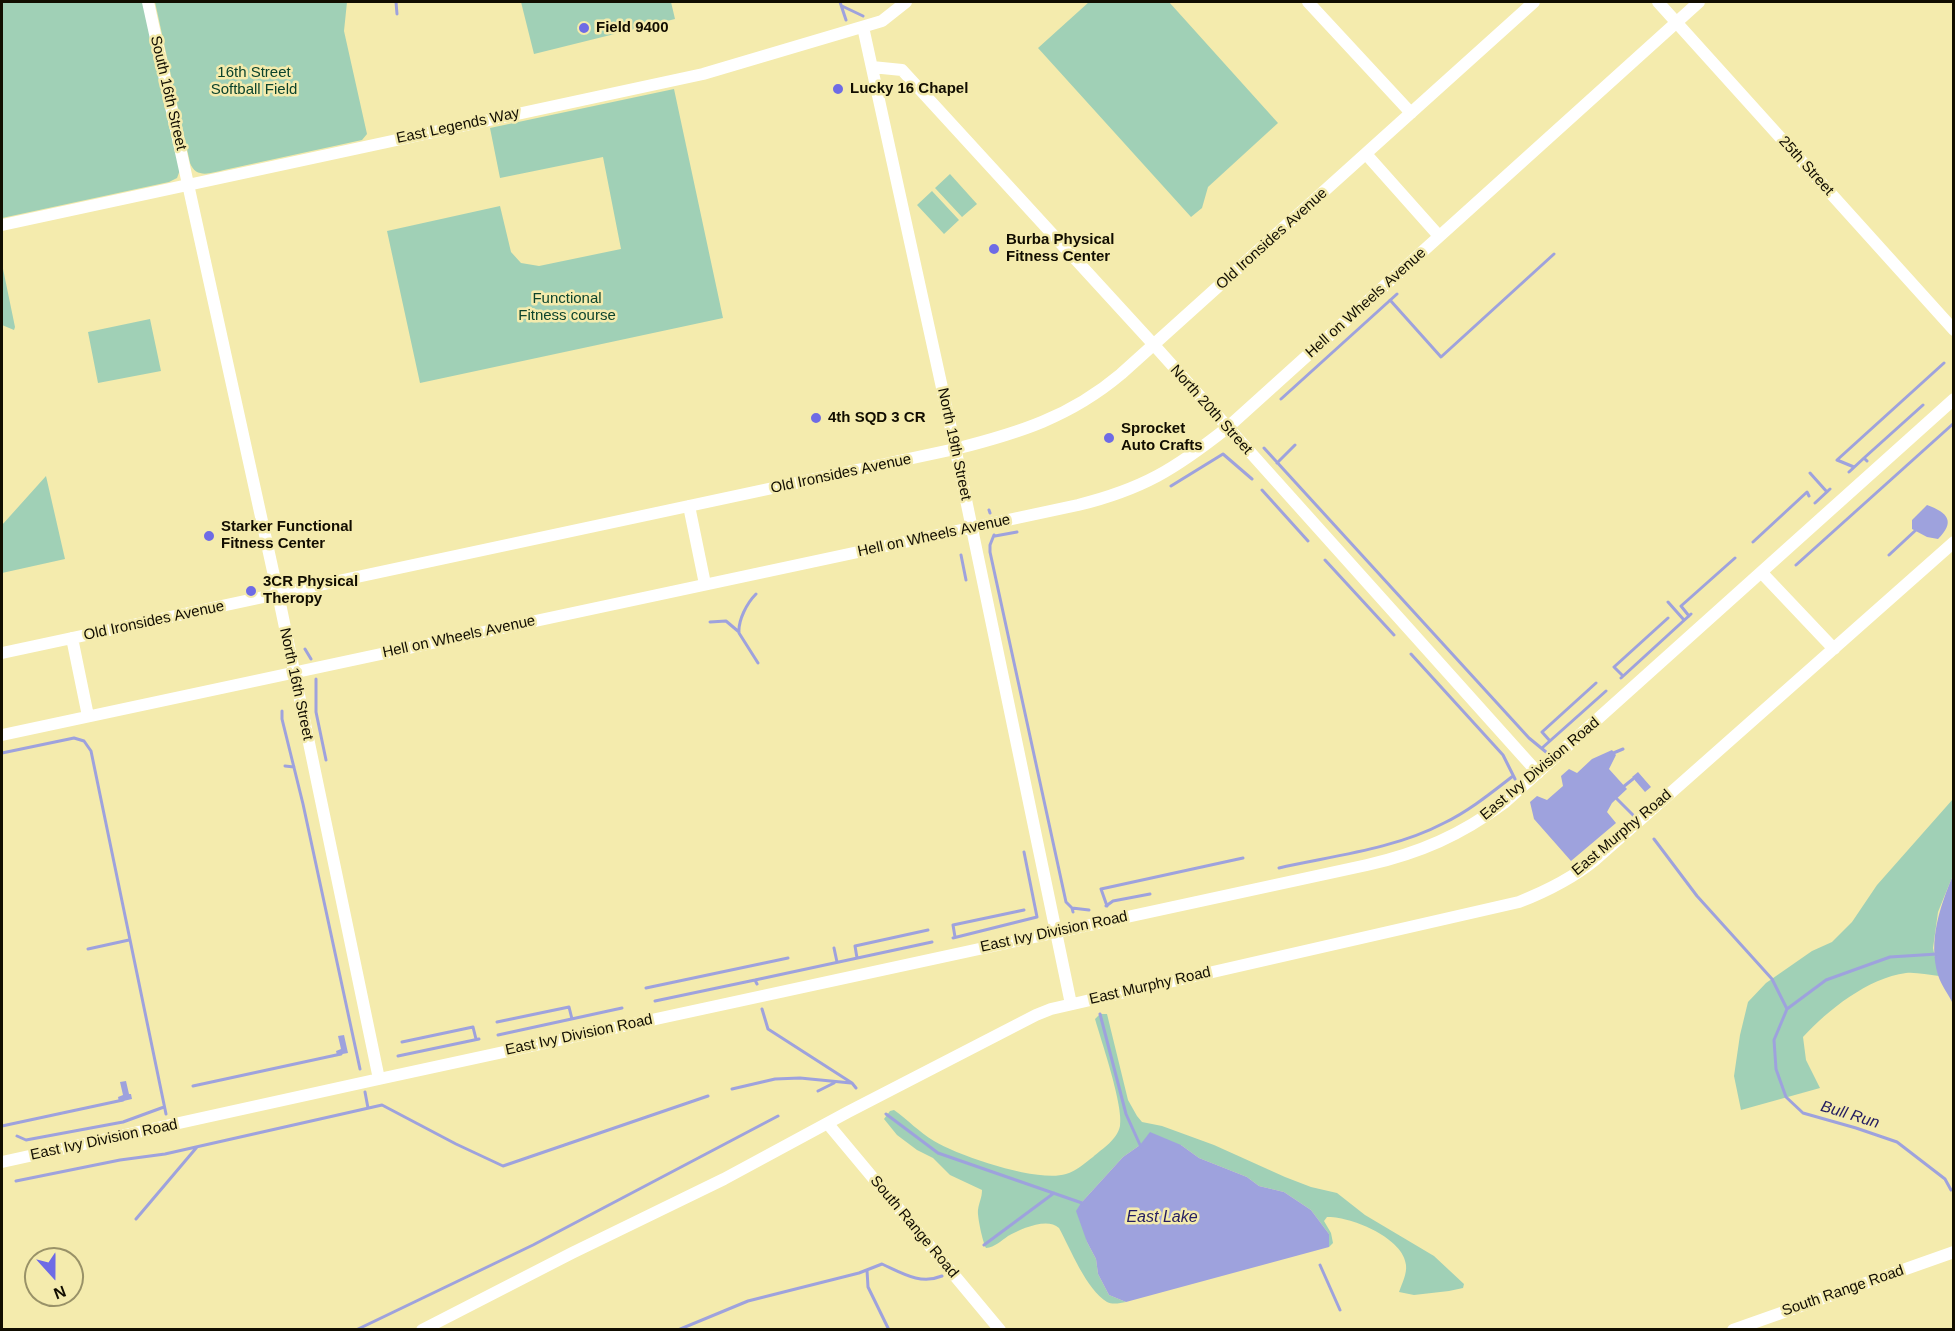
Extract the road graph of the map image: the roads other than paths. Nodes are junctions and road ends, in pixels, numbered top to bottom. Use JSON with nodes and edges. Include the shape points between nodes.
{"nodes":[{"id":1,"x":148,"y":2,"type":"edge"},
{"id":2,"x":906,"y":2,"type":"edge"},
{"id":3,"x":1308,"y":2,"type":"edge"},
{"id":4,"x":1534,"y":2,"type":"edge"},
{"id":5,"x":1658,"y":2,"type":"edge"},
{"id":6,"x":1699,"y":2,"type":"edge"},
{"id":7,"x":1677,"y":22,"type":"junction"},
{"id":8,"x":863,"y":27,"type":"junction"},
{"id":9,"x":872,"y":68,"type":"junction"},
{"id":10,"x":1411,"y":113,"type":"junction"},
{"id":11,"x":1366,"y":154,"type":"junction"},
{"id":12,"x":189,"y":184,"type":"junction"},
{"id":13,"x":2,"y":225,"type":"edge"},
{"id":14,"x":1439,"y":236,"type":"junction"},
{"id":15,"x":1953,"y":330,"type":"edge"},
{"id":16,"x":1154,"y":345,"type":"junction"},
{"id":17,"x":1953,"y":399,"type":"edge"},
{"id":18,"x":1227,"y":428,"type":"junction"},
{"id":19,"x":955,"y":449,"type":"junction"},
{"id":20,"x":688,"y":506,"type":"junction"},
{"id":21,"x":972,"y":527,"type":"junction"},
{"id":22,"x":1953,"y":542,"type":"edge"},
{"id":23,"x":1761,"y":572,"type":"junction"},
{"id":24,"x":705,"y":584,"type":"junction"},
{"id":25,"x":278,"y":594,"type":"junction"},
{"id":26,"x":72,"y":638,"type":"junction"},
{"id":27,"x":1834,"y":648,"type":"junction"},
{"id":28,"x":2,"y":653,"type":"edge"},
{"id":29,"x":294,"y":672,"type":"junction"},
{"id":30,"x":88,"y":716,"type":"junction"},
{"id":31,"x":2,"y":735,"type":"edge"},
{"id":32,"x":1538,"y":773,"type":"junction"},
{"id":33,"x":1056,"y":932,"type":"junction"},
{"id":34,"x":1071,"y":1004,"type":"junction"},
{"id":35,"x":379,"y":1078,"type":"junction"},
{"id":36,"x":828,"y":1124,"type":"junction"},
{"id":37,"x":2,"y":1162,"type":"edge"},
{"id":38,"x":1953,"y":1252,"type":"edge"},
{"id":39,"x":422,"y":1329,"type":"edge"},
{"id":40,"x":1000,"y":1329,"type":"edge"},
{"id":41,"x":1733,"y":1329,"type":"edge"}],
"edges":[{"from":1,"to":12,"type":"street","name":"South 16th Street"},
{"from":2,"to":8,"type":"street","name":"East Legends Way","via":[[882,21]]},
{"from":3,"to":10,"type":"street"},
{"from":4,"to":10,"type":"street","name":"Old Ironsides Avenue"},
{"from":5,"to":7,"type":"street","name":"25th Street"},
{"from":6,"to":7,"type":"street","name":"Hell on Wheels Avenue"},
{"from":7,"to":14,"type":"street","name":"Hell on Wheels Avenue"},
{"from":7,"to":15,"type":"street","name":"25th Street"},
{"from":8,"to":9,"type":"street","name":"North 19th Street"},
{"from":8,"to":12,"type":"street","name":"East Legends Way","via":[[703,74]]},
{"from":9,"to":16,"type":"street","name":"North 20th Street","via":[[902,70]]},
{"from":9,"to":19,"type":"street","name":"North 19th Street"},
{"from":10,"to":11,"type":"street","name":"Old Ironsides Avenue"},
{"from":11,"to":14,"type":"street"},
{"from":11,"to":16,"type":"street","name":"Old Ironsides Avenue"},
{"from":12,"to":13,"type":"street","name":"East Legends Way"},
{"from":12,"to":25,"type":"street","name":"North 16th Street"},
{"from":14,"to":18,"type":"street","name":"Hell on Wheels Avenue"},
{"from":16,"to":18,"type":"street","name":"North 20th Street"},
{"from":16,"to":19,"type":"street","name":"Old Ironsides Avenue","via":[[1108,386],[1069,411],[1022,431]]},
{"from":17,"to":23,"type":"street","name":"East Ivy Division Road"},
{"from":18,"to":21,"type":"street","name":"Hell on Wheels Avenue","via":[[1181,464],[1140,486],[1086,503]]},
{"from":18,"to":32,"type":"street","name":"North 20th Street"},
{"from":19,"to":20,"type":"street","name":"Old Ironsides Avenue"},
{"from":19,"to":21,"type":"street","name":"North 19th Street"},
{"from":20,"to":24,"type":"street"},
{"from":20,"to":25,"type":"street","name":"Old Ironsides Avenue"},
{"from":21,"to":24,"type":"street","name":"Hell on Wheels Avenue"},
{"from":21,"to":33,"type":"street","name":"North 19th Street"},
{"from":22,"to":27,"type":"street","name":"East Murphy Road"},
{"from":23,"to":27,"type":"street"},
{"from":23,"to":32,"type":"street","name":"East Ivy Division Road"},
{"from":24,"to":29,"type":"street","name":"Hell on Wheels Avenue"},
{"from":25,"to":26,"type":"street","name":"Old Ironsides Avenue"},
{"from":25,"to":29,"type":"street","name":"North 16th Street"},
{"from":26,"to":28,"type":"street","name":"Old Ironsides Avenue"},
{"from":26,"to":30,"type":"street"},
{"from":27,"to":34,"type":"street","name":"East Murphy Road","via":[[1580,873],[1546,891],[1509,905]]},
{"from":29,"to":30,"type":"street","name":"Hell on Wheels Avenue"},
{"from":29,"to":35,"type":"street","name":"North 16th Street"},
{"from":30,"to":31,"type":"street","name":"Hell on Wheels Avenue"},
{"from":32,"to":33,"type":"street","name":"East Ivy Division Road","via":[[1484,818],[1416,852],[1367,866]]},
{"from":33,"to":34,"type":"street","name":"North 19th Street"},
{"from":33,"to":35,"type":"street","name":"East Ivy Division Road"},
{"from":34,"to":36,"type":"street","name":"East Murphy Road","via":[[1036,1015]]},
{"from":35,"to":37,"type":"street","name":"East Ivy Division Road"},
{"from":36,"to":39,"type":"street","name":"East Murphy Road"},
{"from":36,"to":40,"type":"street","name":"South Range Road"},
{"from":38,"to":41,"type":"street","name":"South Range Road"}]}
